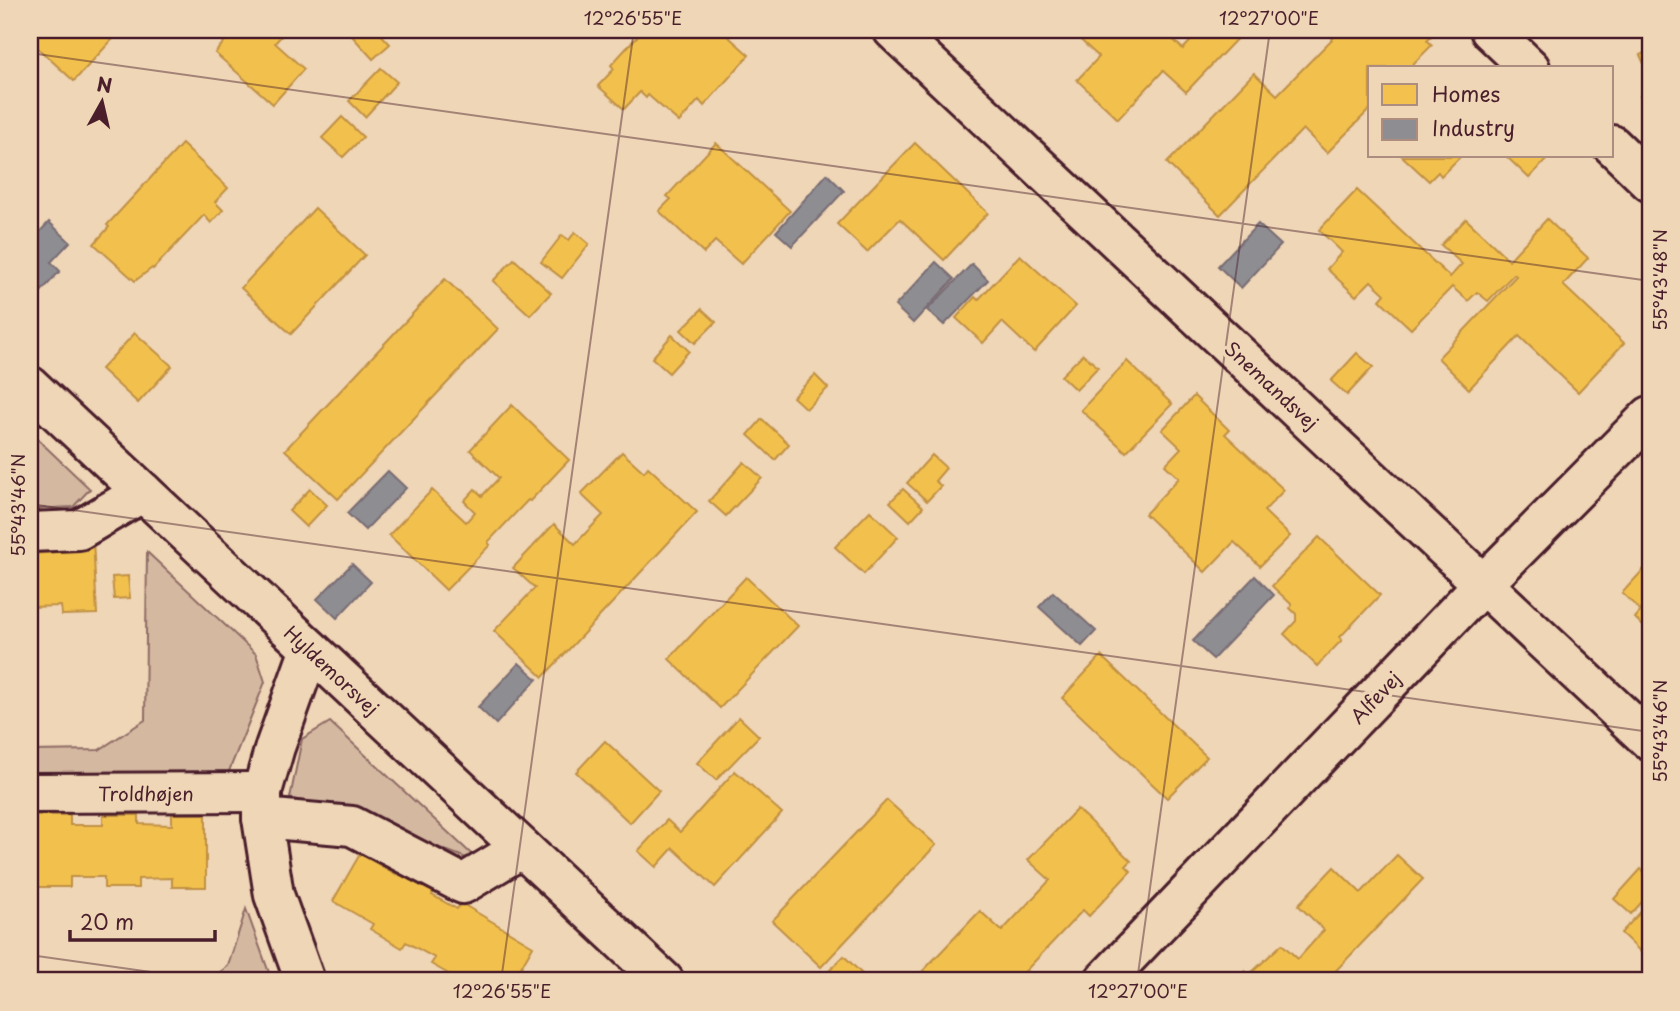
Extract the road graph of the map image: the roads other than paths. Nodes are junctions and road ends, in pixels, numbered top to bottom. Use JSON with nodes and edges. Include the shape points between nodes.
{"nodes":[{"id":1,"x":893,"y":30,"type":"edge"},
{"id":2,"x":1490,"y":30,"type":"edge"},
{"id":3,"x":1528,"y":66,"type":"edge"},
{"id":4,"x":1614,"y":147,"type":"edge"},
{"id":5,"x":1650,"y":182,"type":"edge"},
{"id":6,"x":30,"y":386,"type":"edge"},
{"id":7,"x":1650,"y":416,"type":"edge"},
{"id":8,"x":143,"y":492,"type":"junction"},
{"id":9,"x":30,"y":532,"type":"edge"},
{"id":10,"x":1483,"y":584,"type":"junction"},
{"id":11,"x":310,"y":649,"type":"junction"},
{"id":12,"x":1650,"y":741,"type":"edge"},
{"id":13,"x":30,"y":793,"type":"edge"},
{"id":14,"x":262,"y":805,"type":"junction"},
{"id":15,"x":522,"y":848,"type":"junction"},
{"id":16,"x":305,"y":981,"type":"edge"},
{"id":17,"x":664,"y":981,"type":"edge"},
{"id":18,"x":1104,"y":981,"type":"edge"}],
"edges":[{"from":1,"to":10,"type":"street","name":"Snemandsvej"},
{"from":2,"to":3,"type":"street"},
{"from":4,"to":5,"type":"street"},
{"from":6,"to":8,"type":"street","name":"Hyldemorsvej"},
{"from":7,"to":10,"type":"street","name":"Alfevej"},
{"from":8,"to":9,"type":"street","via":[[79,530]]},
{"from":8,"to":11,"type":"street","name":"Hyldemorsvej"},
{"from":10,"to":12,"type":"street","name":"Snemandsvej"},
{"from":10,"to":18,"type":"street","name":"Alfevej"},
{"from":11,"to":14,"type":"street","via":[[275,747]]},
{"from":11,"to":15,"type":"street","name":"Hyldemorsvej"},
{"from":13,"to":14,"type":"street","name":"Troldhøjen"},
{"from":14,"to":15,"type":"street","via":[[352,826],[463,884]]},
{"from":14,"to":16,"type":"street","via":[[274,895]]},
{"from":15,"to":17,"type":"street","name":"Hyldemorsvej"}]}
